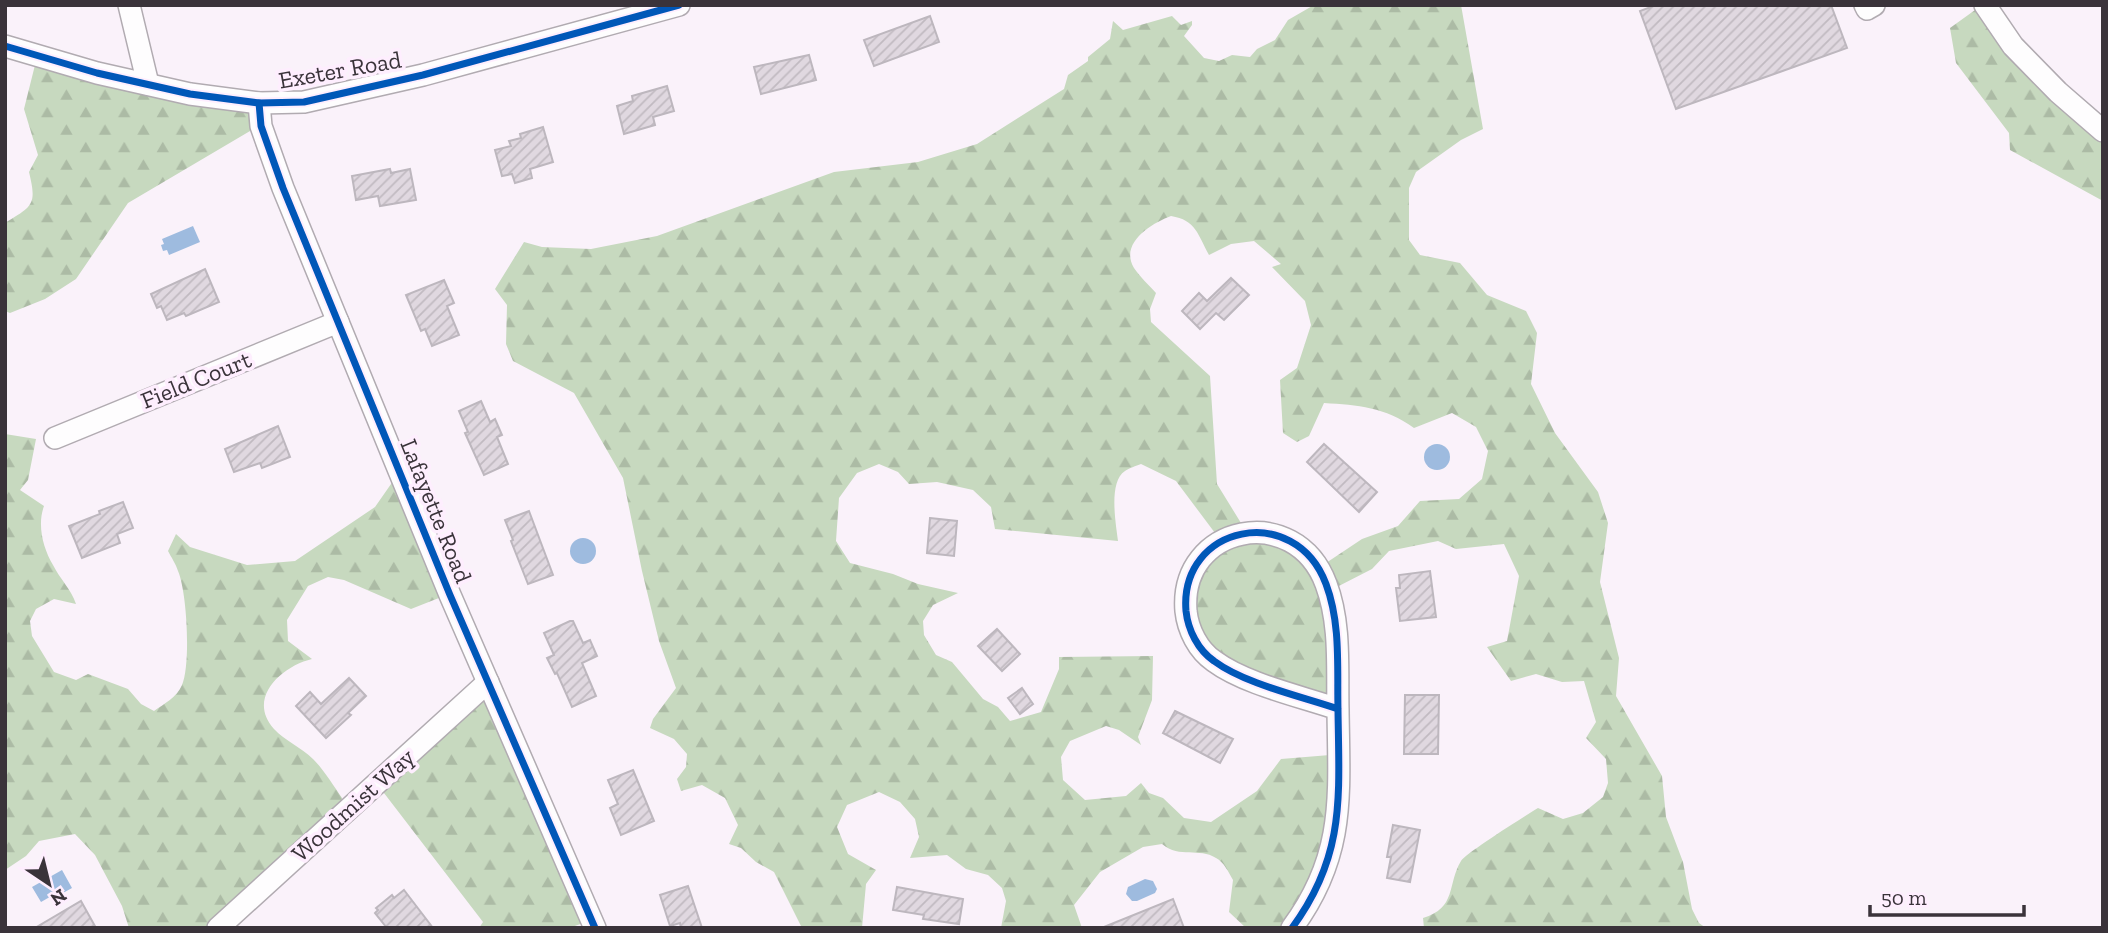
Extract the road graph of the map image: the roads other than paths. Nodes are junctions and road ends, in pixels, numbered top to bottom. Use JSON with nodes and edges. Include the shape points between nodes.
{"nodes":[{"id":1,"x":129,"y":5,"type":"edge"},
{"id":2,"x":679,"y":5,"type":"edge"},
{"id":3,"x":1865,"y":5,"type":"edge"},
{"id":4,"x":1874,"y":5,"type":"edge"},
{"id":5,"x":1985,"y":5,"type":"edge"},
{"id":6,"x":5,"y":46,"type":"edge"},
{"id":7,"x":148,"y":84,"type":"junction"},
{"id":8,"x":259,"y":103,"type":"junction"},
{"id":9,"x":2103,"y":131,"type":"edge"},
{"id":10,"x":338,"y":322,"type":"junction"},
{"id":11,"x":55,"y":438,"type":"dead end"},
{"id":12,"x":488,"y":682,"type":"junction"},
{"id":13,"x":1338,"y":709,"type":"junction"},
{"id":14,"x":218,"y":928,"type":"edge"},
{"id":15,"x":596,"y":928,"type":"edge"},
{"id":16,"x":1292,"y":928,"type":"edge"}],
"edges":[{"from":1,"to":7,"type":"street"},
{"from":2,"to":8,"type":"street","name":"Exeter Road","via":[[423,75],[304,102]]},
{"from":3,"to":4,"type":"street","via":[[1867,9]]},
{"from":5,"to":9,"type":"street","via":[[2013,46]]},
{"from":6,"to":7,"type":"street","name":"Exeter Road"},
{"from":7,"to":8,"type":"street","name":"Exeter Road"},
{"from":8,"to":10,"type":"street","name":"Lafayette Road","via":[[261,126],[274,163]]},
{"from":10,"to":11,"type":"street","name":"Field Court"},
{"from":10,"to":12,"type":"street","name":"Lafayette Road"},
{"from":12,"to":14,"type":"street","name":"Woodmist Way"},
{"from":12,"to":15,"type":"street","name":"Lafayette Road"},
{"from":13,"to":13,"type":"street","via":[[1333,606],[1316,562],[1298,545],[1276,534],[1251,532],[1227,538],[1206,552],[1192,573],[1185,597],[1187,622],[1198,644],[1213,660],[1233,671]]},
{"from":13,"to":16,"type":"street","via":[[1335,838],[1318,887]]}]}
